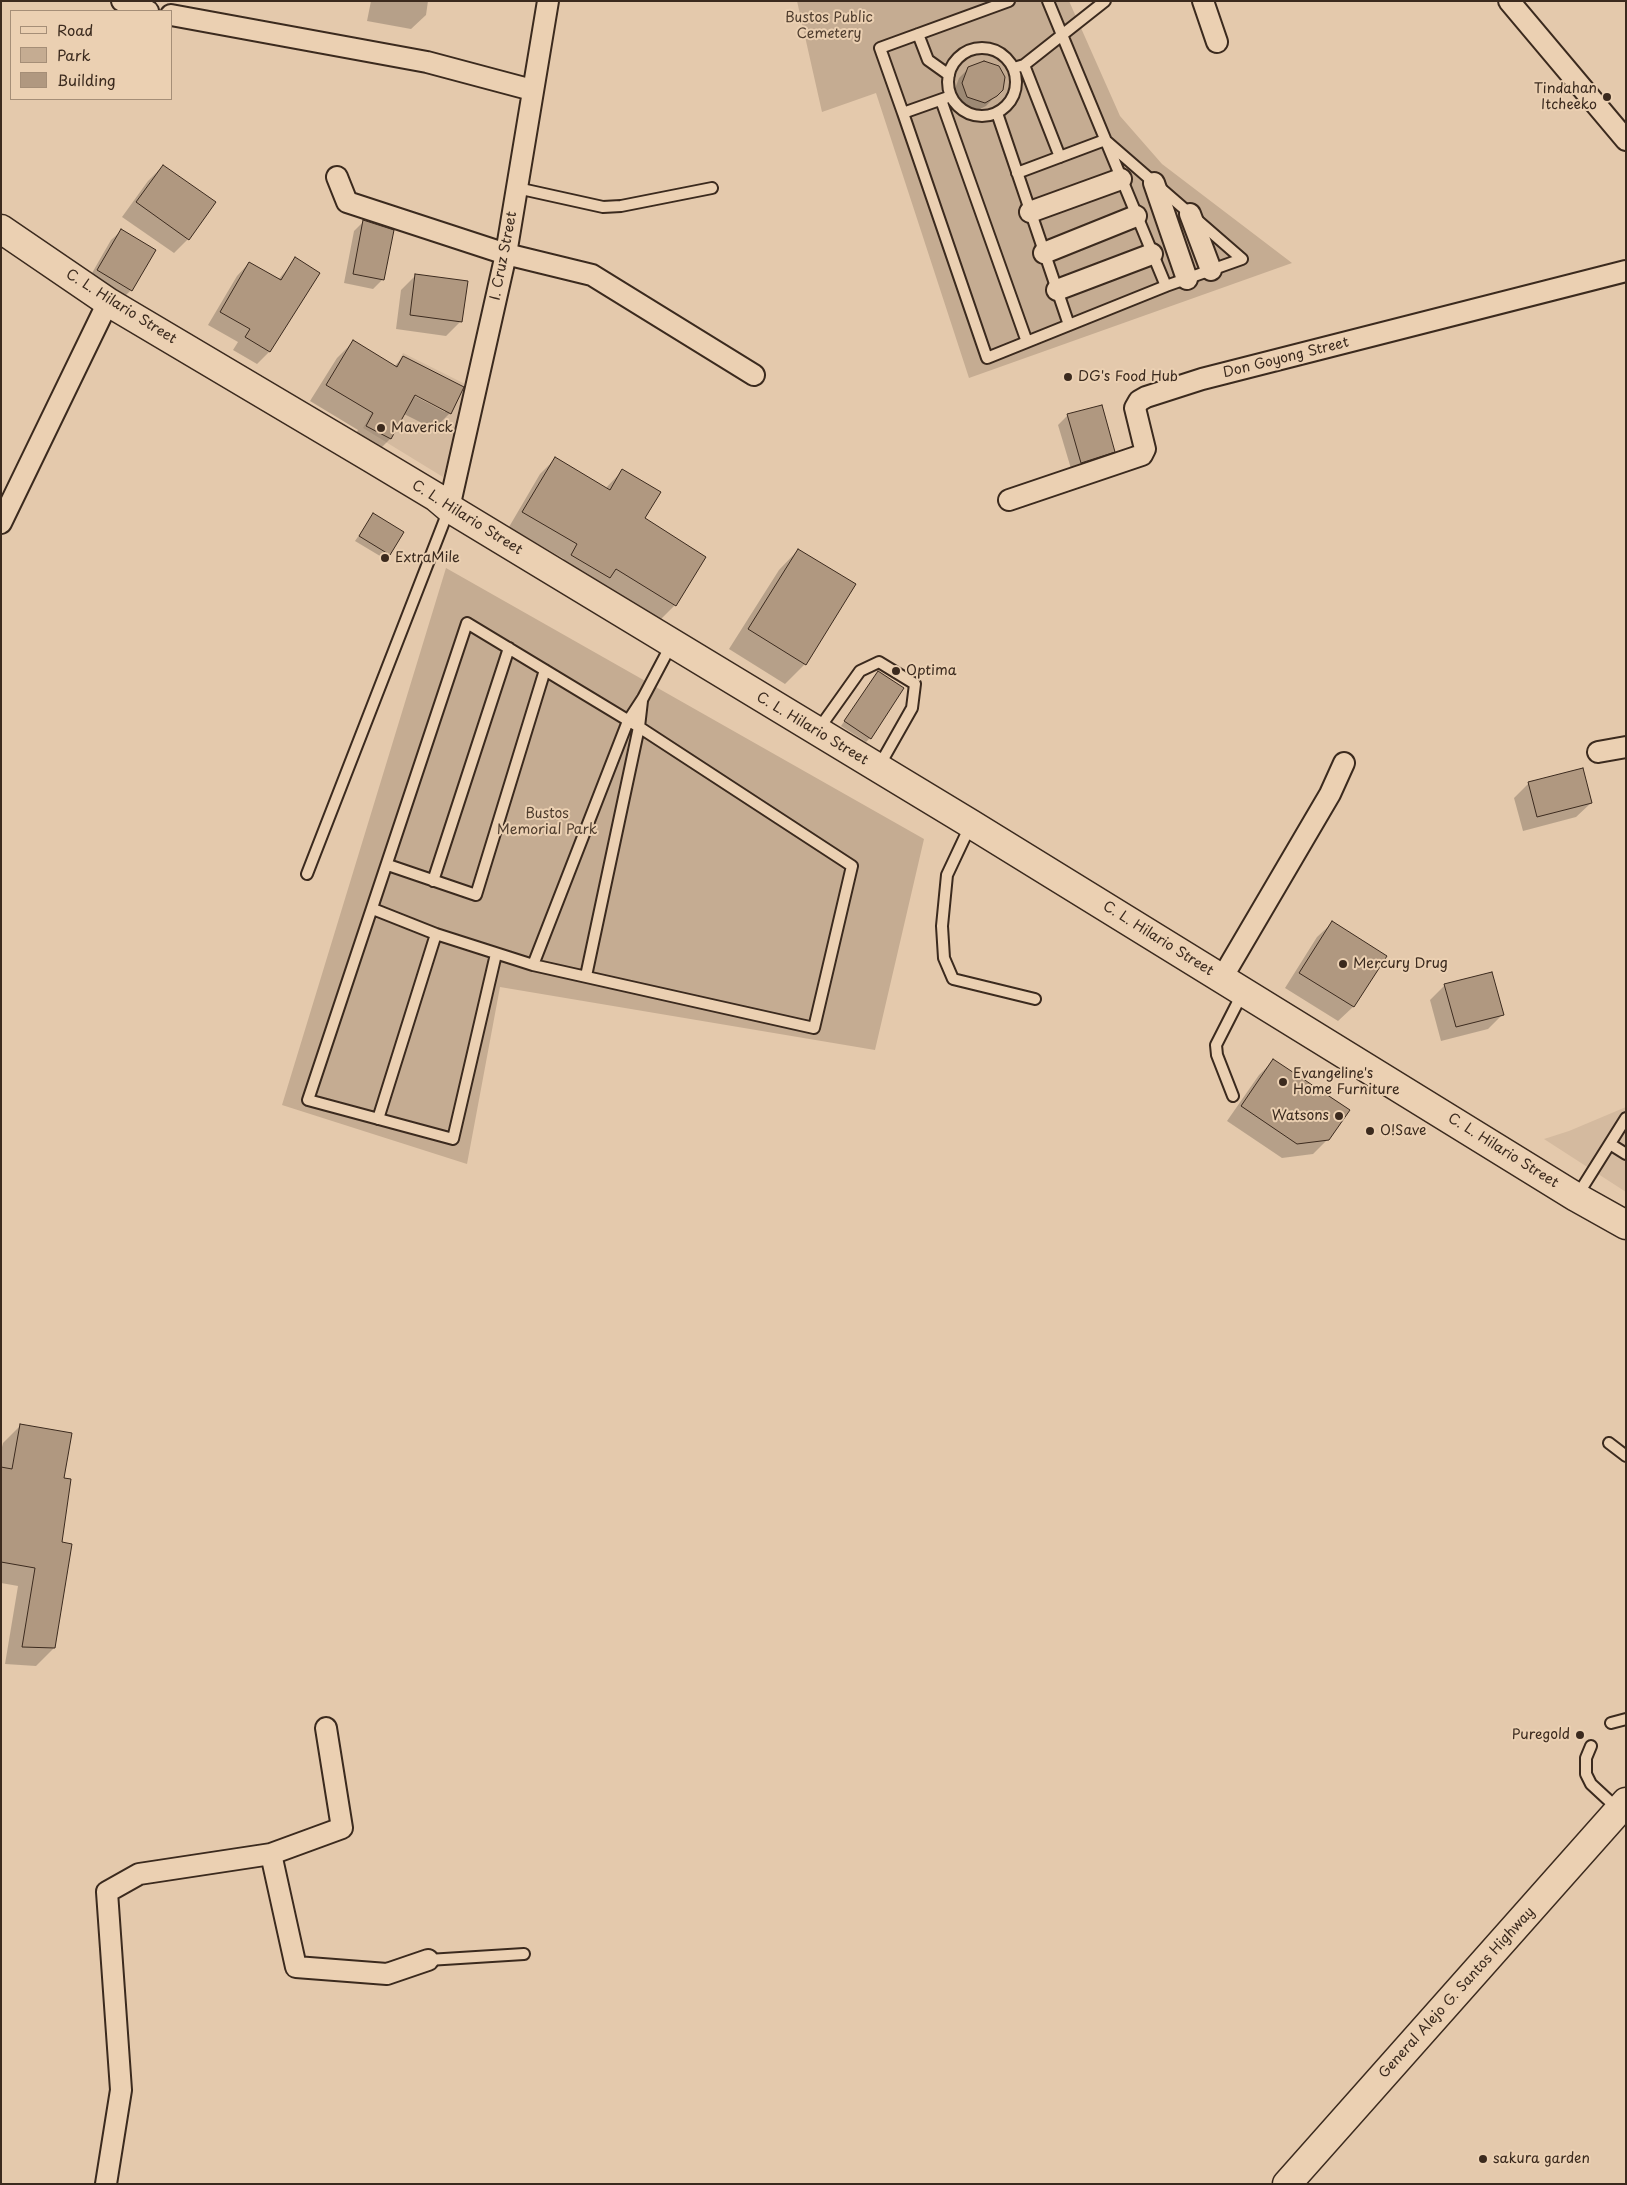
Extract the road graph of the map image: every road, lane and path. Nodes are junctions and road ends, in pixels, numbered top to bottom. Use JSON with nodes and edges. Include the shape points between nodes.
{"nodes":[{"id":1,"x":122,"y":1,"type":"edge"},
{"id":2,"x":548,"y":1,"type":"edge"},
{"id":3,"x":1009,"y":1,"type":"edge"},
{"id":4,"x":1048,"y":1,"type":"edge"},
{"id":5,"x":1105,"y":1,"type":"edge"},
{"id":6,"x":1203,"y":1,"type":"edge"},
{"id":7,"x":1509,"y":1,"type":"edge"},
{"id":8,"x":145,"y":10,"type":"edge"},
{"id":9,"x":172,"y":15,"type":"edge"},
{"id":10,"x":918,"y":34,"type":"junction"},
{"id":11,"x":1062,"y":36,"type":"junction"},
{"id":12,"x":1217,"y":42,"type":"dead end"},
{"id":13,"x":1019,"y":67,"type":"junction"},
{"id":14,"x":949,"y":76,"type":"junction"},
{"id":15,"x":532,"y":90,"type":"junction"},
{"id":16,"x":951,"y":96,"type":"junction"},
{"id":17,"x":941,"y":100,"type":"junction"},
{"id":18,"x":903,"y":113,"type":"junction"},
{"id":19,"x":997,"y":114,"type":"junction"},
{"id":20,"x":1105,"y":140,"type":"junction"},
{"id":21,"x":1626,"y":140,"type":"edge"},
{"id":22,"x":1060,"y":157,"type":"junction"},
{"id":23,"x":1017,"y":173,"type":"junction"},
{"id":24,"x":337,"y":177,"type":"dead end"},
{"id":25,"x":1121,"y":179,"type":"junction"},
{"id":26,"x":1154,"y":182,"type":"junction"},
{"id":27,"x":517,"y":188,"type":"junction"},
{"id":28,"x":712,"y":188,"type":"dead end"},
{"id":29,"x":1030,"y":212,"type":"junction"},
{"id":30,"x":1190,"y":214,"type":"junction"},
{"id":31,"x":1136,"y":216,"type":"junction"},
{"id":32,"x":1,"y":229,"type":"edge"},
{"id":33,"x":1044,"y":253,"type":"junction"},
{"id":34,"x":506,"y":254,"type":"junction"},
{"id":35,"x":1152,"y":254,"type":"junction"},
{"id":36,"x":1211,"y":270,"type":"junction"},
{"id":37,"x":1626,"y":271,"type":"edge"},
{"id":38,"x":1187,"y":278,"type":"junction"},
{"id":39,"x":1166,"y":286,"type":"junction"},
{"id":40,"x":1057,"y":290,"type":"junction"},
{"id":41,"x":108,"y":302,"type":"junction"},
{"id":42,"x":1069,"y":325,"type":"junction"},
{"id":43,"x":1027,"y":342,"type":"junction"},
{"id":44,"x":754,"y":375,"type":"dead end"},
{"id":45,"x":1009,"y":500,"type":"dead end"},
{"id":46,"x":449,"y":508,"type":"junction"},
{"id":47,"x":1,"y":523,"type":"edge"},
{"id":48,"x":671,"y":644,"type":"junction"},
{"id":49,"x":509,"y":648,"type":"junction"},
{"id":50,"x":545,"y":670,"type":"junction"},
{"id":51,"x":643,"y":698,"type":"junction"},
{"id":52,"x":628,"y":720,"type":"junction"},
{"id":53,"x":639,"y":727,"type":"junction"},
{"id":54,"x":817,"y":732,"type":"junction"},
{"id":55,"x":1626,"y":747,"type":"edge"},
{"id":56,"x":1598,"y":752,"type":"dead end"},
{"id":57,"x":1344,"y":763,"type":"dead end"},
{"id":58,"x":878,"y":769,"type":"junction"},
{"id":59,"x":971,"y":824,"type":"junction"},
{"id":60,"x":388,"y":865,"type":"junction"},
{"id":61,"x":306,"y":874,"type":"dead end"},
{"id":62,"x":433,"y":881,"type":"junction"},
{"id":63,"x":373,"y":909,"type":"junction"},
{"id":64,"x":436,"y":934,"type":"junction"},
{"id":65,"x":496,"y":954,"type":"junction"},
{"id":66,"x":533,"y":965,"type":"junction"},
{"id":67,"x":586,"y":976,"type":"junction"},
{"id":68,"x":1233,"y":984,"type":"junction"},
{"id":69,"x":1035,"y":999,"type":"dead end"},
{"id":70,"x":1232,"y":1096,"type":"dead end"},
{"id":71,"x":1626,"y":1118,"type":"edge"},
{"id":72,"x":378,"y":1119,"type":"junction"},
{"id":73,"x":1610,"y":1144,"type":"junction"},
{"id":74,"x":1626,"y":1154,"type":"edge"},
{"id":75,"x":1576,"y":1197,"type":"junction"},
{"id":76,"x":1626,"y":1225,"type":"edge"},
{"id":77,"x":1609,"y":1443,"type":"dead end"},
{"id":78,"x":1626,"y":1456,"type":"edge"},
{"id":79,"x":1626,"y":1719,"type":"edge"},
{"id":80,"x":1611,"y":1723,"type":"dead end"},
{"id":81,"x":326,"y":1728,"type":"dead end"},
{"id":82,"x":1591,"y":1746,"type":"dead end"},
{"id":83,"x":1622,"y":1806,"type":"edge"},
{"id":84,"x":271,"y":1854,"type":"junction"},
{"id":85,"x":524,"y":1954,"type":"dead end"},
{"id":86,"x":428,"y":1960,"type":"joint"},
{"id":87,"x":106,"y":2184,"type":"edge"},
{"id":88,"x":1287,"y":2184,"type":"edge"}],
"edges":[{"from":1,"to":8,"type":"street"},
{"from":2,"to":15,"type":"street","name":"I. Cruz Street"},
{"from":3,"to":10,"type":"lane"},
{"from":4,"to":11,"type":"lane"},
{"from":5,"to":11,"type":"lane"},
{"from":6,"to":12,"type":"street"},
{"from":7,"to":21,"type":"street"},
{"from":9,"to":15,"type":"street","via":[[426,62]]},
{"from":10,"to":14,"type":"lane","via":[[928,60]]},
{"from":10,"to":18,"type":"lane","via":[[880,48]]},
{"from":11,"to":13,"type":"lane"},
{"from":11,"to":20,"type":"lane"},
{"from":13,"to":14,"type":"lane","via":[[999,53],[978,48],[959,57]]},
{"from":13,"to":19,"type":"lane","via":[[1012,99]]},
{"from":13,"to":22,"type":"lane"},
{"from":14,"to":16,"type":"lane"},
{"from":15,"to":27,"type":"street","name":"I. Cruz Street"},
{"from":16,"to":17,"type":"lane"},
{"from":16,"to":19,"type":"lane","via":[[965,112],[986,116]]},
{"from":17,"to":18,"type":"lane"},
{"from":17,"to":43,"type":"lane"},
{"from":18,"to":43,"type":"lane","via":[[987,358]]},
{"from":19,"to":23,"type":"lane"},
{"from":20,"to":22,"type":"lane"},
{"from":20,"to":25,"type":"lane"},
{"from":20,"to":26,"type":"lane"},
{"from":22,"to":23,"type":"lane"},
{"from":23,"to":29,"type":"lane"},
{"from":24,"to":34,"type":"street","via":[[347,202]]},
{"from":25,"to":29,"type":"street"},
{"from":25,"to":31,"type":"lane"},
{"from":26,"to":30,"type":"lane"},
{"from":26,"to":38,"type":"street"},
{"from":27,"to":28,"type":"lane","via":[[603,207]]},
{"from":27,"to":34,"type":"street","name":"I. Cruz Street"},
{"from":29,"to":33,"type":"lane"},
{"from":30,"to":36,"type":"street"},
{"from":30,"to":36,"type":"lane","via":[[1242,259]]},
{"from":31,"to":33,"type":"street"},
{"from":31,"to":35,"type":"lane"},
{"from":32,"to":41,"type":"main road","name":"C. L. Hilario Street"},
{"from":33,"to":40,"type":"lane"},
{"from":34,"to":44,"type":"street","via":[[592,275]]},
{"from":34,"to":46,"type":"street","name":"I. Cruz Street"},
{"from":35,"to":39,"type":"lane"},
{"from":35,"to":40,"type":"street"},
{"from":36,"to":38,"type":"lane"},
{"from":37,"to":45,"type":"street","name":"Don Goyong Street","via":[[1146,397],[1135,408],[1145,449],[1142,455]]},
{"from":38,"to":39,"type":"lane"},
{"from":39,"to":42,"type":"lane"},
{"from":40,"to":42,"type":"lane"},
{"from":41,"to":46,"type":"main road","name":"C. L. Hilario Street","via":[[436,497]]},
{"from":41,"to":47,"type":"street"},
{"from":42,"to":43,"type":"lane"},
{"from":46,"to":48,"type":"main road","name":"C. L. Hilario Street"},
{"from":46,"to":61,"type":"lane"},
{"from":48,"to":51,"type":"lane"},
{"from":48,"to":54,"type":"main road","name":"C. L. Hilario Street"},
{"from":49,"to":50,"type":"lane"},
{"from":49,"to":60,"type":"lane","via":[[467,623]]},
{"from":49,"to":62,"type":"lane"},
{"from":50,"to":52,"type":"lane"},
{"from":50,"to":62,"type":"lane","via":[[476,895]]},
{"from":51,"to":52,"type":"lane"},
{"from":51,"to":53,"type":"lane"},
{"from":52,"to":53,"type":"lane"},
{"from":52,"to":66,"type":"lane"},
{"from":53,"to":67,"type":"lane"},
{"from":53,"to":67,"type":"lane","via":[[852,866],[814,1028]]},
{"from":54,"to":58,"type":"main road","name":"C. L. Hilario Street"},
{"from":54,"to":58,"type":"lane","via":[[860,671],[879,662],[915,684],[912,708]]},
{"from":55,"to":56,"type":"street"},
{"from":57,"to":68,"type":"street"},
{"from":58,"to":59,"type":"main road","name":"C. L. Hilario Street"},
{"from":59,"to":68,"type":"main road","name":"C. L. Hilario Street"},
{"from":59,"to":69,"type":"lane","via":[[947,874],[942,926],[944,958],[953,979]]},
{"from":60,"to":62,"type":"lane"},
{"from":60,"to":63,"type":"lane"},
{"from":63,"to":64,"type":"lane"},
{"from":63,"to":72,"type":"lane","via":[[308,1100]]},
{"from":64,"to":65,"type":"lane"},
{"from":64,"to":72,"type":"lane"},
{"from":65,"to":66,"type":"lane"},
{"from":65,"to":72,"type":"lane","via":[[453,1139]]},
{"from":66,"to":67,"type":"lane"},
{"from":68,"to":70,"type":"lane","via":[[1216,1045]]},
{"from":68,"to":75,"type":"main road","name":"C. L. Hilario Street"},
{"from":71,"to":73,"type":"lane"},
{"from":73,"to":74,"type":"lane"},
{"from":73,"to":75,"type":"lane"},
{"from":75,"to":76,"type":"main road","name":"C. L. Hilario Street"},
{"from":77,"to":78,"type":"lane"},
{"from":79,"to":80,"type":"lane"},
{"from":81,"to":84,"type":"street","via":[[342,1828]]},
{"from":82,"to":83,"type":"lane","via":[[1586,1758],[1586,1774],[1591,1784]]},
{"from":83,"to":88,"type":"main road","name":"General Alejo G. Santos Highway"},
{"from":84,"to":86,"type":"street","via":[[296,1968],[387,1974]]},
{"from":84,"to":87,"type":"street","via":[[139,1874],[108,1892],[122,2090]]},
{"from":85,"to":86,"type":"lane"}]}
